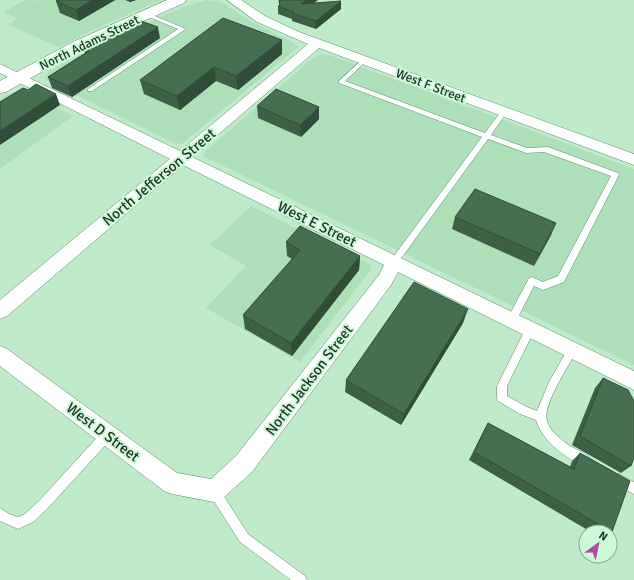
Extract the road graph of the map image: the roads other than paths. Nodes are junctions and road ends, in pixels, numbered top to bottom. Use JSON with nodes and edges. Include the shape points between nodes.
{"nodes":[{"id":1,"x":180,"y":0,"type":"edge"},
{"id":2,"x":233,"y":0,"type":"edge"},
{"id":3,"x":146,"y":14,"type":"junction"},
{"id":4,"x":317,"y":43,"type":"junction"},
{"id":5,"x":364,"y":60,"type":"junction"},
{"id":6,"x":0,"y":68,"type":"edge"},
{"id":7,"x":18,"y":78,"type":"junction"},
{"id":8,"x":0,"y":88,"type":"edge"},
{"id":9,"x":90,"y":90,"type":"dead end"},
{"id":10,"x":504,"y":112,"type":"junction"},
{"id":11,"x":486,"y":136,"type":"junction"},
{"id":12,"x":181,"y":158,"type":"junction"},
{"id":13,"x":634,"y":160,"type":"edge"},
{"id":14,"x":394,"y":262,"type":"junction"},
{"id":15,"x":0,"y":310,"type":"edge"},
{"id":16,"x":512,"y":320,"type":"junction"},
{"id":17,"x":530,"y":329,"type":"junction"},
{"id":18,"x":572,"y":350,"type":"junction"},
{"id":19,"x":0,"y":355,"type":"edge"},
{"id":20,"x":634,"y":381,"type":"edge"},
{"id":21,"x":541,"y":417,"type":"junction"},
{"id":22,"x":107,"y":435,"type":"junction"},
{"id":23,"x":598,"y":469,"type":"edge"},
{"id":24,"x":610,"y":475,"type":"edge"},
{"id":25,"x":634,"y":488,"type":"edge"},
{"id":26,"x":214,"y":491,"type":"junction"},
{"id":27,"x":0,"y":514,"type":"edge"},
{"id":28,"x":301,"y":580,"type":"edge"}],
"edges":[{"from":1,"to":3,"type":"street","name":"North Adams Street"},
{"from":2,"to":4,"type":"street","name":"West F Street","via":[[270,24]]},
{"from":3,"to":7,"type":"street","name":"North Adams Street","via":[[80,44]]},
{"from":3,"to":9,"type":"lane","via":[[183,29]]},
{"from":4,"to":5,"type":"street","name":"West F Street"},
{"from":4,"to":12,"type":"street","name":"North Jefferson Street"},
{"from":5,"to":10,"type":"street","name":"West F Street"},
{"from":5,"to":11,"type":"lane","via":[[341,82]]},
{"from":6,"to":7,"type":"street","name":"West E Street"},
{"from":7,"to":8,"type":"street","name":"North Adams Street"},
{"from":7,"to":12,"type":"street","name":"West E Street"},
{"from":10,"to":11,"type":"lane"},
{"from":10,"to":13,"type":"street","name":"West F Street"},
{"from":11,"to":14,"type":"lane"},
{"from":11,"to":16,"type":"lane","via":[[526,151],[545,149],[615,176],[561,279],[544,286],[532,281]]},
{"from":12,"to":14,"type":"street","name":"West E Street"},
{"from":12,"to":15,"type":"street","name":"North Jefferson Street"},
{"from":14,"to":16,"type":"street","name":"West E Street"},
{"from":14,"to":26,"type":"street","name":"North Jackson Street","via":[[385,280],[244,464]]},
{"from":16,"to":17,"type":"street","name":"West E Street"},
{"from":17,"to":18,"type":"street","name":"West E Street"},
{"from":17,"to":21,"type":"lane","via":[[502,386],[502,398],[524,411]]},
{"from":18,"to":20,"type":"street","name":"West E Street"},
{"from":18,"to":21,"type":"lane","via":[[542,409]]},
{"from":19,"to":22,"type":"street","name":"West D Street"},
{"from":21,"to":23,"type":"lane","via":[[559,445]]},
{"from":22,"to":26,"type":"street","name":"West D Street","via":[[172,483]]},
{"from":22,"to":27,"type":"lane","via":[[29,518],[18,523]]},
{"from":24,"to":25,"type":"lane"},
{"from":26,"to":28,"type":"lane","via":[[244,538]]}]}
